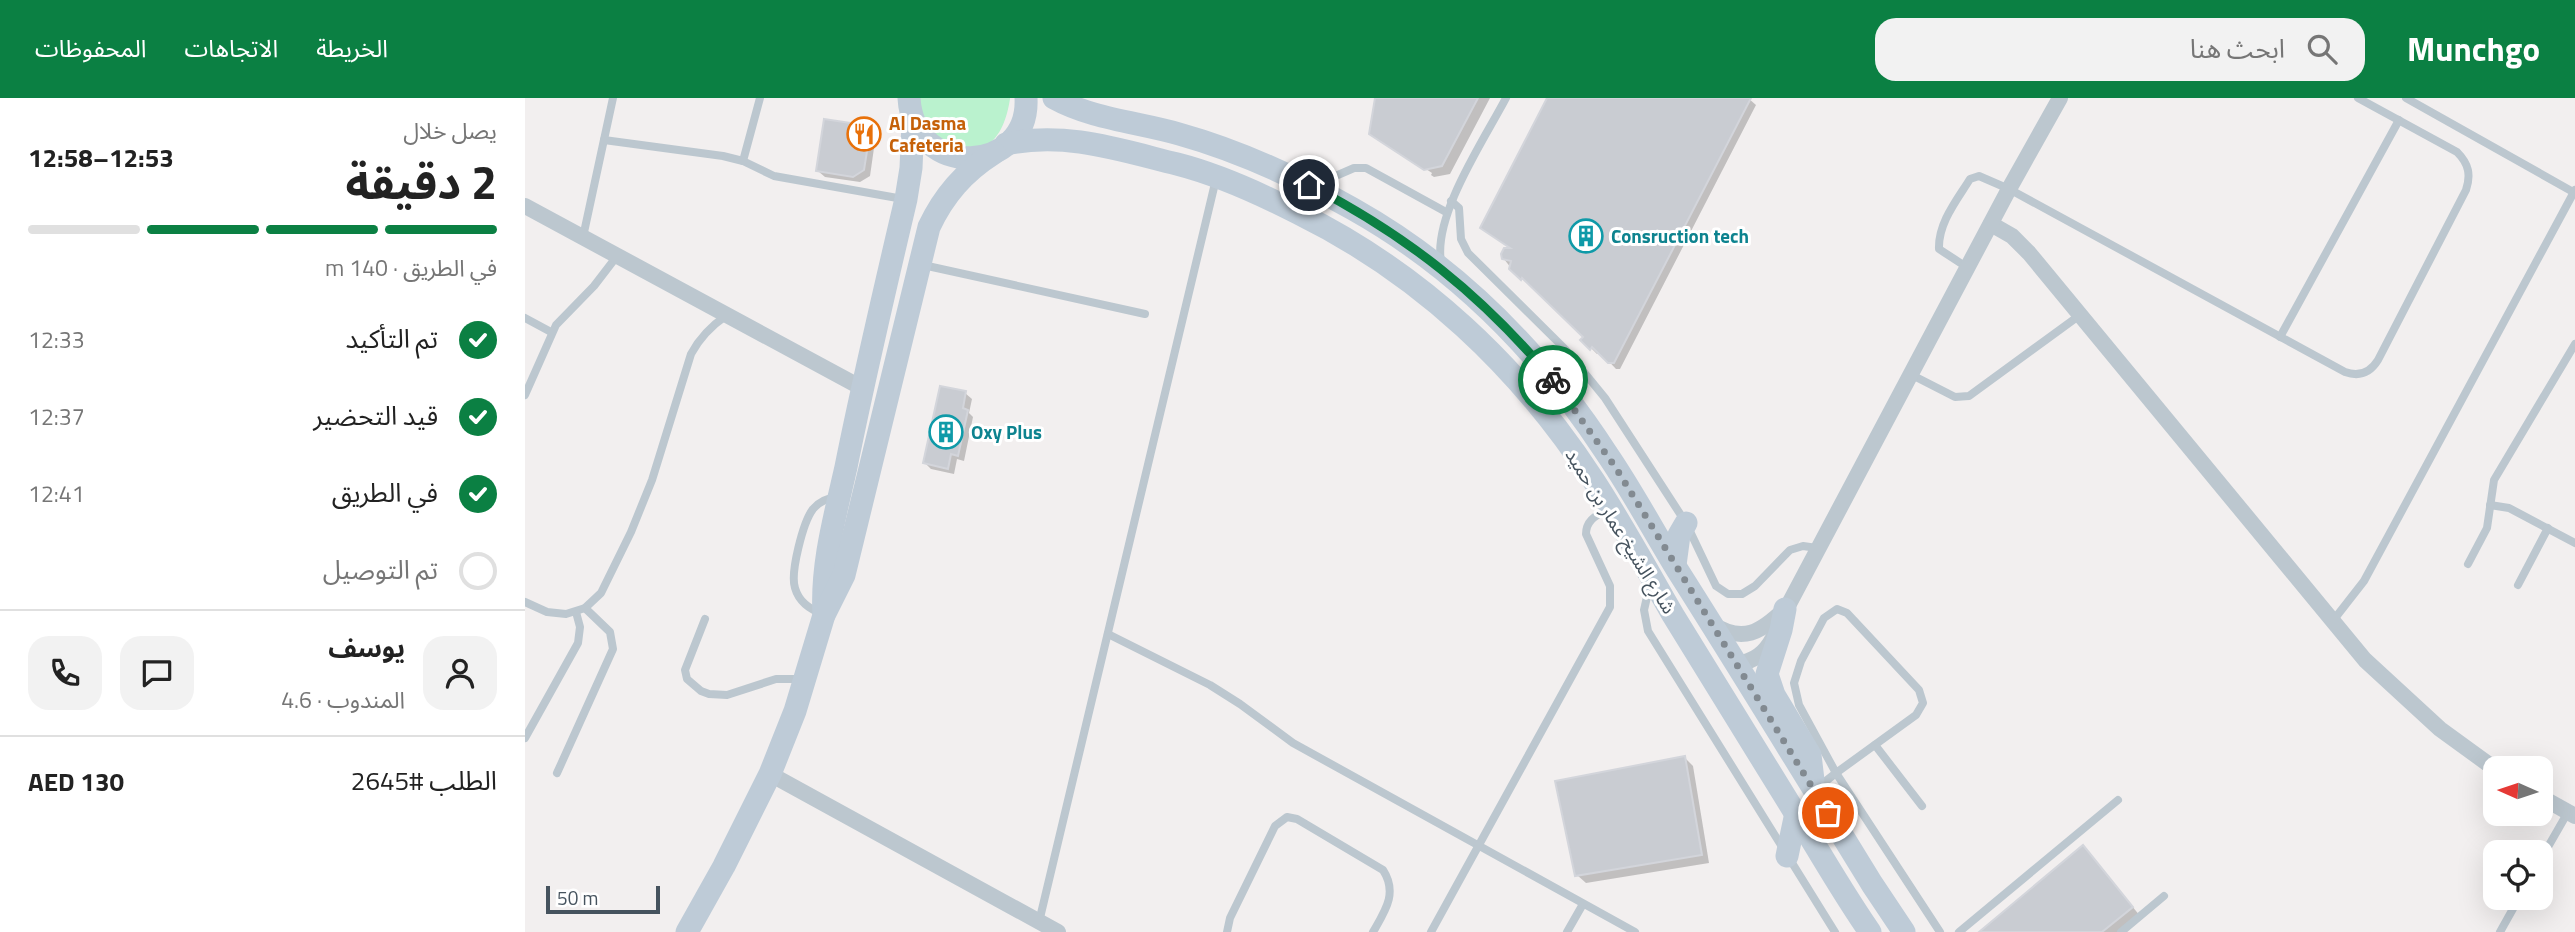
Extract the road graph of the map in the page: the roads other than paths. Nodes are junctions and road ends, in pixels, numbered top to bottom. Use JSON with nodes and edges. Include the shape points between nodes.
{"nodes":[{"id":1,"x":613,"y":98,"type":"edge"},
{"id":2,"x":760,"y":98,"type":"edge"},
{"id":3,"x":909,"y":98,"type":"edge"},
{"id":4,"x":1026,"y":98,"type":"edge"},
{"id":5,"x":1054,"y":98,"type":"edge"},
{"id":6,"x":1506,"y":98,"type":"edge"},
{"id":7,"x":2060,"y":98,"type":"edge"},
{"id":8,"x":2358,"y":98,"type":"edge"},
{"id":9,"x":2406,"y":98,"type":"edge"},
{"id":10,"x":2399,"y":120,"type":"junction"},
{"id":11,"x":913,"y":122,"type":"junction"},
{"id":12,"x":604,"y":141,"type":"junction"},
{"id":13,"x":1000,"y":149,"type":"junction"},
{"id":14,"x":743,"y":161,"type":"junction"},
{"id":15,"x":1217,"y":176,"type":"junction"},
{"id":16,"x":1309,"y":185,"type":"junction"},
{"id":17,"x":2009,"y":189,"type":"junction"},
{"id":18,"x":2575,"y":191,"type":"edge"},
{"id":19,"x":906,"y":199,"type":"junction"},
{"id":20,"x":1451,"y":201,"type":"junction"},
{"id":21,"x":525,"y":206,"type":"edge"},
{"id":22,"x":1446,"y":212,"type":"junction"},
{"id":23,"x":1991,"y":224,"type":"junction"},
{"id":24,"x":583,"y":237,"type":"junction"},
{"id":25,"x":617,"y":256,"type":"junction"},
{"id":26,"x":919,"y":264,"type":"junction"},
{"id":27,"x":1442,"y":268,"type":"junction"},
{"id":28,"x":1968,"y":268,"type":"junction"},
{"id":29,"x":1145,"y":314,"type":"dead end"},
{"id":30,"x":727,"y":315,"type":"junction"},
{"id":31,"x":2080,"y":315,"type":"junction"},
{"id":32,"x":525,"y":318,"type":"edge"},
{"id":33,"x":551,"y":332,"type":"junction"},
{"id":34,"x":2280,"y":337,"type":"junction"},
{"id":35,"x":2575,"y":344,"type":"edge"},
{"id":36,"x":1910,"y":374,"type":"junction"},
{"id":37,"x":862,"y":388,"type":"junction"},
{"id":38,"x":525,"y":395,"type":"edge"},
{"id":39,"x":839,"y":496,"type":"junction"},
{"id":40,"x":2490,"y":505,"type":"junction"},
{"id":41,"x":1610,"y":507,"type":"junction"},
{"id":42,"x":1686,"y":523,"type":"junction"},
{"id":43,"x":2548,"y":528,"type":"junction"},
{"id":44,"x":1625,"y":533,"type":"junction"},
{"id":45,"x":2575,"y":543,"type":"edge"},
{"id":46,"x":1817,"y":548,"type":"junction"},
{"id":47,"x":2468,"y":564,"type":"dead end"},
{"id":48,"x":1675,"y":565,"type":"junction"},
{"id":49,"x":1651,"y":577,"type":"junction"},
{"id":50,"x":2518,"y":585,"type":"dead end"},
{"id":51,"x":525,"y":602,"type":"edge"},
{"id":52,"x":585,"y":608,"type":"junction"},
{"id":53,"x":1785,"y":609,"type":"junction"},
{"id":54,"x":576,"y":612,"type":"junction"},
{"id":55,"x":824,"y":615,"type":"junction"},
{"id":56,"x":705,"y":619,"type":"dead end"},
{"id":57,"x":2332,"y":622,"type":"junction"},
{"id":58,"x":1712,"y":624,"type":"junction"},
{"id":59,"x":1108,"y":634,"type":"junction"},
{"id":60,"x":1737,"y":664,"type":"junction"},
{"id":61,"x":806,"y":680,"type":"junction"},
{"id":62,"x":525,"y":738,"type":"edge"},
{"id":63,"x":1875,"y":745,"type":"junction"},
{"id":64,"x":2483,"y":760,"type":"edge"},
{"id":65,"x":557,"y":773,"type":"dead end"},
{"id":66,"x":1836,"y":773,"type":"junction"},
{"id":67,"x":770,"y":774,"type":"junction"},
{"id":68,"x":1812,"y":788,"type":"junction"},
{"id":69,"x":2118,"y":800,"type":"dead end"},
{"id":70,"x":2553,"y":804,"type":"edge"},
{"id":71,"x":1922,"y":806,"type":"dead end"},
{"id":72,"x":1796,"y":813,"type":"junction"},
{"id":73,"x":2571,"y":814,"type":"edge"},
{"id":74,"x":2553,"y":841,"type":"edge"},
{"id":75,"x":1479,"y":846,"type":"junction"},
{"id":76,"x":1787,"y":856,"type":"junction"},
{"id":77,"x":2164,"y":897,"type":"dead end"},
{"id":78,"x":1583,"y":904,"type":"junction"},
{"id":79,"x":2512,"y":910,"type":"edge"},
{"id":80,"x":1039,"y":922,"type":"junction"},
{"id":81,"x":687,"y":932,"type":"edge"},
{"id":82,"x":1058,"y":932,"type":"edge"},
{"id":83,"x":1227,"y":932,"type":"edge"},
{"id":84,"x":1373,"y":932,"type":"edge"},
{"id":85,"x":1431,"y":932,"type":"edge"},
{"id":86,"x":1567,"y":932,"type":"edge"},
{"id":87,"x":1635,"y":932,"type":"edge"},
{"id":88,"x":1835,"y":932,"type":"edge"},
{"id":89,"x":1870,"y":932,"type":"edge"},
{"id":90,"x":1904,"y":932,"type":"edge"},
{"id":91,"x":1940,"y":932,"type":"edge"},
{"id":92,"x":1959,"y":932,"type":"edge"},
{"id":93,"x":2122,"y":932,"type":"edge"},
{"id":94,"x":2500,"y":932,"type":"edge"}],
"edges":[{"from":1,"to":12,"type":"lane"},
{"from":2,"to":14,"type":"lane"},
{"from":3,"to":11,"type":"street"},
{"from":4,"to":13,"type":"street","via":[[1017,132]]},
{"from":5,"to":16,"type":"street","name":"شارع الشيخ عمار بن حميد","via":[[1089,113],[1219,146]]},
{"from":6,"to":20,"type":"lane"},
{"from":7,"to":17,"type":"street"},
{"from":8,"to":10,"type":"lane"},
{"from":9,"to":18,"type":"lane"},
{"from":10,"to":34,"type":"lane"},
{"from":10,"to":34,"type":"lane","via":[[2457,152],[2467,166],[2469,182],[2378,360],[2367,372],[2352,375]]},
{"from":11,"to":13,"type":"street","name":"شارع الشيخ عمار بن حميد","via":[[929,144],[953,157],[967,159]]},
{"from":11,"to":19,"type":"street"},
{"from":12,"to":14,"type":"lane"},
{"from":12,"to":24,"type":"lane"},
{"from":13,"to":15,"type":"street","name":"شارع الشيخ عمار بن حميد","via":[[1048,138],[1076,140]]},
{"from":13,"to":26,"type":"street","via":[[967,173],[945,198],[929,227]]},
{"from":14,"to":19,"type":"lane","via":[[783,178]]},
{"from":15,"to":41,"type":"street","name":"شارع الشيخ عمار بن حميد","via":[[1347,239],[1445,309],[1512,375],[1578,457]]},
{"from":15,"to":59,"type":"lane"},
{"from":16,"to":22,"type":"lane","via":[[1366,168]]},
{"from":16,"to":27,"type":"street","name":"شارع الشيخ عمار بن حميد","via":[[1378,223]]},
{"from":17,"to":23,"type":"street"},
{"from":17,"to":28,"type":"lane","via":[[1979,176],[1970,179],[1951,209],[1938,237],[1939,249]]},
{"from":17,"to":34,"type":"lane"},
{"from":18,"to":57,"type":"lane","via":[[2364,581]]},
{"from":19,"to":37,"type":"street"},
{"from":20,"to":22,"type":"lane"},
{"from":20,"to":42,"type":"lane","via":[[1459,208],[1461,239],[1468,253],[1586,373]]},
{"from":21,"to":24,"type":"street"},
{"from":22,"to":27,"type":"lane","via":[[1439,245]]},
{"from":23,"to":28,"type":"street"},
{"from":23,"to":31,"type":"street","via":[[2021,244]]},
{"from":24,"to":25,"type":"street"},
{"from":25,"to":30,"type":"street"},
{"from":25,"to":33,"type":"lane"},
{"from":26,"to":29,"type":"lane"},
{"from":26,"to":55,"type":"street","via":[[846,568]]},
{"from":27,"to":48,"type":"street","name":"شارع الشيخ عمار بن حميد","via":[[1502,323],[1563,393],[1608,455]]},
{"from":28,"to":36,"type":"street"},
{"from":30,"to":37,"type":"street"},
{"from":30,"to":52,"type":"lane","via":[[712,325],[691,354],[642,506],[601,593]]},
{"from":31,"to":36,"type":"lane","via":[[1969,396],[1955,397]]},
{"from":31,"to":57,"type":"street"},
{"from":32,"to":33,"type":"lane"},
{"from":33,"to":38,"type":"lane"},
{"from":35,"to":40,"type":"lane","via":[[2496,475]]},
{"from":36,"to":46,"type":"street"},
{"from":37,"to":39,"type":"street"},
{"from":39,"to":55,"type":"street","via":[[825,569]]},
{"from":39,"to":55,"type":"lane","via":[[824,500],[809,516],[793,572],[794,588],[802,601]]},
{"from":40,"to":43,"type":"lane","via":[[2509,508]]},
{"from":40,"to":47,"type":"lane","via":[[2487,528]]},
{"from":41,"to":44,"type":"street","name":"شارع الشيخ عمار بن حميد"},
{"from":41,"to":75,"type":"lane","via":[[1588,523],[1585,534],[1610,586],[1609,607]]},
{"from":42,"to":46,"type":"lane","via":[[1712,581],[1728,594],[1749,591],[1790,550]]},
{"from":42,"to":48,"type":"street","via":[[1680,531]]},
{"from":43,"to":45,"type":"lane"},
{"from":43,"to":50,"type":"lane"},
{"from":44,"to":49,"type":"street","name":"شارع الشيخ عمار بن حميد"},
{"from":44,"to":60,"type":"street","via":[[1651,555],[1713,653]]},
{"from":46,"to":53,"type":"street"},
{"from":48,"to":58,"type":"street","name":"شارع الشيخ عمار بن حميد"},
{"from":49,"to":72,"type":"street","name":"شارع الشيخ عمار بن حميد"},
{"from":49,"to":76,"type":"lane","via":[[1644,610],[1648,631]]},
{"from":51,"to":54,"type":"lane","via":[[547,612]]},
{"from":52,"to":54,"type":"lane"},
{"from":52,"to":65,"type":"lane","via":[[610,632],[613,649]]},
{"from":53,"to":58,"type":"street","via":[[1748,634],[1730,633]]},
{"from":53,"to":60,"type":"street","via":[[1767,648],[1754,659]]},
{"from":53,"to":68,"type":"street","via":[[1767,674],[1774,695],[1811,755]]},
{"from":54,"to":62,"type":"lane","via":[[578,643]]},
{"from":55,"to":61,"type":"street"},
{"from":56,"to":61,"type":"lane","via":[[685,670],[687,679],[701,691],[727,695],[776,679]]},
{"from":57,"to":64,"type":"street","via":[[2402,696]]},
{"from":58,"to":60,"type":"street","name":"شارع الشيخ عمار بن حميد"},
{"from":59,"to":75,"type":"lane","via":[[1210,685],[1293,743]]},
{"from":59,"to":80,"type":"lane"},
{"from":60,"to":68,"type":"street","name":"شارع الشيخ عمار بن حميد"},
{"from":61,"to":67,"type":"street"},
{"from":63,"to":66,"type":"lane"},
{"from":63,"to":66,"type":"lane","via":[[1919,712],[1923,699],[1847,613],[1832,610],[1801,661],[1794,683],[1799,705]]},
{"from":63,"to":71,"type":"lane"},
{"from":66,"to":68,"type":"lane"},
{"from":66,"to":91,"type":"lane"},
{"from":67,"to":80,"type":"street"},
{"from":67,"to":81,"type":"street"},
{"from":68,"to":90,"type":"street","name":"شارع الشيخ عمار بن حميد"},
{"from":69,"to":92,"type":"lane"},
{"from":70,"to":73,"type":"street"},
{"from":72,"to":76,"type":"street"},
{"from":72,"to":89,"type":"street","name":"شارع الشيخ عمار بن حميد"},
{"from":73,"to":74,"type":"lane"},
{"from":75,"to":78,"type":"lane"},
{"from":75,"to":85,"type":"lane"},
{"from":76,"to":88,"type":"lane"},
{"from":77,"to":93,"type":"lane"},
{"from":78,"to":86,"type":"lane"},
{"from":78,"to":87,"type":"lane"},
{"from":79,"to":94,"type":"lane"},
{"from":80,"to":82,"type":"street"},
{"from":83,"to":84,"type":"lane","via":[[1275,827],[1292,817],[1383,870],[1390,884],[1390,899]]}]}
